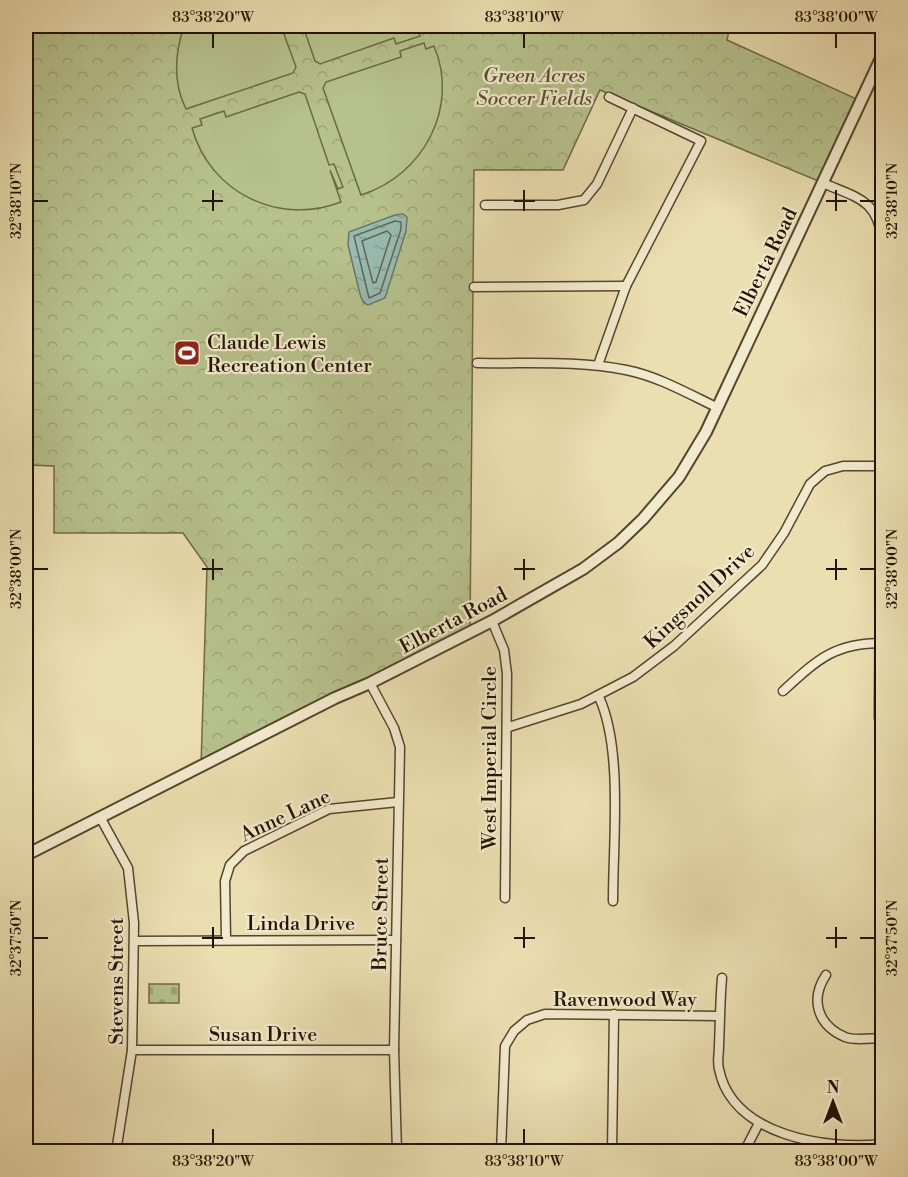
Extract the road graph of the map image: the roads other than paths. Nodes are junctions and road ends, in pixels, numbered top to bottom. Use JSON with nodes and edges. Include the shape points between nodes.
{"nodes":[{"id":1,"x":882,"y":56,"type":"edge"},
{"id":2,"x":609,"y":97,"type":"dead end"},
{"id":3,"x":633,"y":108,"type":"junction"},
{"id":4,"x":823,"y":183,"type":"junction"},
{"id":5,"x":485,"y":205,"type":"dead end"},
{"id":6,"x":882,"y":260,"type":"edge"},
{"id":7,"x":626,"y":286,"type":"junction"},
{"id":8,"x":474,"y":287,"type":"dead end"},
{"id":9,"x":477,"y":363,"type":"dead end"},
{"id":10,"x":598,"y":365,"type":"junction"},
{"id":11,"x":716,"y":407,"type":"junction"},
{"id":12,"x":881,"y":466,"type":"junction"},
{"id":13,"x":492,"y":621,"type":"junction"},
{"id":14,"x":881,"y":643,"type":"edge"},
{"id":15,"x":370,"y":683,"type":"junction"},
{"id":16,"x":783,"y":691,"type":"dead end"},
{"id":17,"x":598,"y":697,"type":"junction"},
{"id":18,"x":879,"y":718,"type":"dead end"},
{"id":19,"x":509,"y":727,"type":"junction"},
{"id":20,"x":398,"y":802,"type":"junction"},
{"id":21,"x":100,"y":817,"type":"junction"},
{"id":22,"x":26,"y":855,"type":"edge"},
{"id":23,"x":505,"y":898,"type":"dead end"},
{"id":24,"x":613,"y":901,"type":"dead end"},
{"id":25,"x":226,"y":939,"type":"junction"},
{"id":26,"x":135,"y":940,"type":"junction"},
{"id":27,"x":396,"y":940,"type":"junction"},
{"id":28,"x":826,"y":975,"type":"dead end"},
{"id":29,"x":722,"y":978,"type":"dead end"},
{"id":30,"x":614,"y":1014,"type":"junction"},
{"id":31,"x":719,"y":1016,"type":"junction"},
{"id":32,"x":882,"y":1038,"type":"edge"},
{"id":33,"x":132,"y":1050,"type":"junction"},
{"id":34,"x":394,"y":1050,"type":"junction"},
{"id":35,"x":759,"y":1123,"type":"junction"},
{"id":36,"x":882,"y":1144,"type":"edge"},
{"id":37,"x":116,"y":1152,"type":"edge"},
{"id":38,"x":397,"y":1152,"type":"edge"},
{"id":39,"x":501,"y":1152,"type":"edge"},
{"id":40,"x":612,"y":1152,"type":"edge"},
{"id":41,"x":744,"y":1152,"type":"edge"}],
"edges":[{"from":1,"to":4,"type":"street","name":"Elberta Road"},
{"from":2,"to":3,"type":"street"},
{"from":3,"to":5,"type":"street","via":[[597,184],[584,200],[548,206]]},
{"from":3,"to":7,"type":"street","via":[[701,141]]},
{"from":4,"to":6,"type":"street","via":[[865,201],[879,218]]},
{"from":4,"to":11,"type":"street","name":"Elberta Road"},
{"from":6,"to":12,"type":"street"},
{"from":7,"to":8,"type":"street"},
{"from":7,"to":10,"type":"street"},
{"from":9,"to":10,"type":"street"},
{"from":10,"to":11,"type":"street","via":[[628,370],[673,386]]},
{"from":11,"to":13,"type":"street","name":"Elberta Road","via":[[679,477],[634,527],[583,569]]},
{"from":12,"to":14,"type":"street"},
{"from":12,"to":17,"type":"street","name":"Kingsnoll Drive","via":[[843,466],[825,471],[810,484],[762,564],[674,646]]},
{"from":13,"to":15,"type":"street","name":"Elberta Road"},
{"from":13,"to":19,"type":"street","name":"West Imperial Circle","via":[[504,650]]},
{"from":14,"to":16,"type":"street","via":[[860,643],[831,651]]},
{"from":14,"to":18,"type":"street"},
{"from":15,"to":20,"type":"street","name":"Bruce Street","via":[[400,747]]},
{"from":15,"to":21,"type":"street","name":"Elberta Road"},
{"from":17,"to":19,"type":"street","name":"Kingsnoll Drive"},
{"from":17,"to":24,"type":"street","via":[[608,717],[613,745]]},
{"from":19,"to":23,"type":"street","name":"West Imperial Circle"},
{"from":20,"to":25,"type":"street","name":"Anne Lane","via":[[329,809],[244,850],[230,865],[225,881]]},
{"from":20,"to":27,"type":"street","name":"Bruce Street"},
{"from":21,"to":22,"type":"street","name":"Elberta Road"},
{"from":21,"to":26,"type":"street","name":"Stevens Street","via":[[128,868]]},
{"from":25,"to":26,"type":"street","name":"Linda Drive"},
{"from":25,"to":27,"type":"street","name":"Linda Drive"},
{"from":26,"to":33,"type":"street","name":"Stevens Street"},
{"from":27,"to":34,"type":"street","name":"Bruce Street"},
{"from":28,"to":32,"type":"street","via":[[817,989],[817,1008],[829,1026],[846,1038]]},
{"from":29,"to":31,"type":"street"},
{"from":30,"to":31,"type":"street","name":"Ravenwood Way"},
{"from":30,"to":39,"type":"street","name":"Ravenwood Way","via":[[545,1014],[527,1020],[514,1031],[505,1046]]},
{"from":30,"to":40,"type":"street"},
{"from":31,"to":35,"type":"street","via":[[718,1067],[723,1084],[734,1102]]},
{"from":33,"to":34,"type":"street","name":"Susan Drive"},
{"from":33,"to":37,"type":"street","name":"Stevens Street"},
{"from":34,"to":38,"type":"street","name":"Bruce Street"},
{"from":35,"to":36,"type":"street","via":[[811,1142]]},
{"from":35,"to":41,"type":"street"}]}
